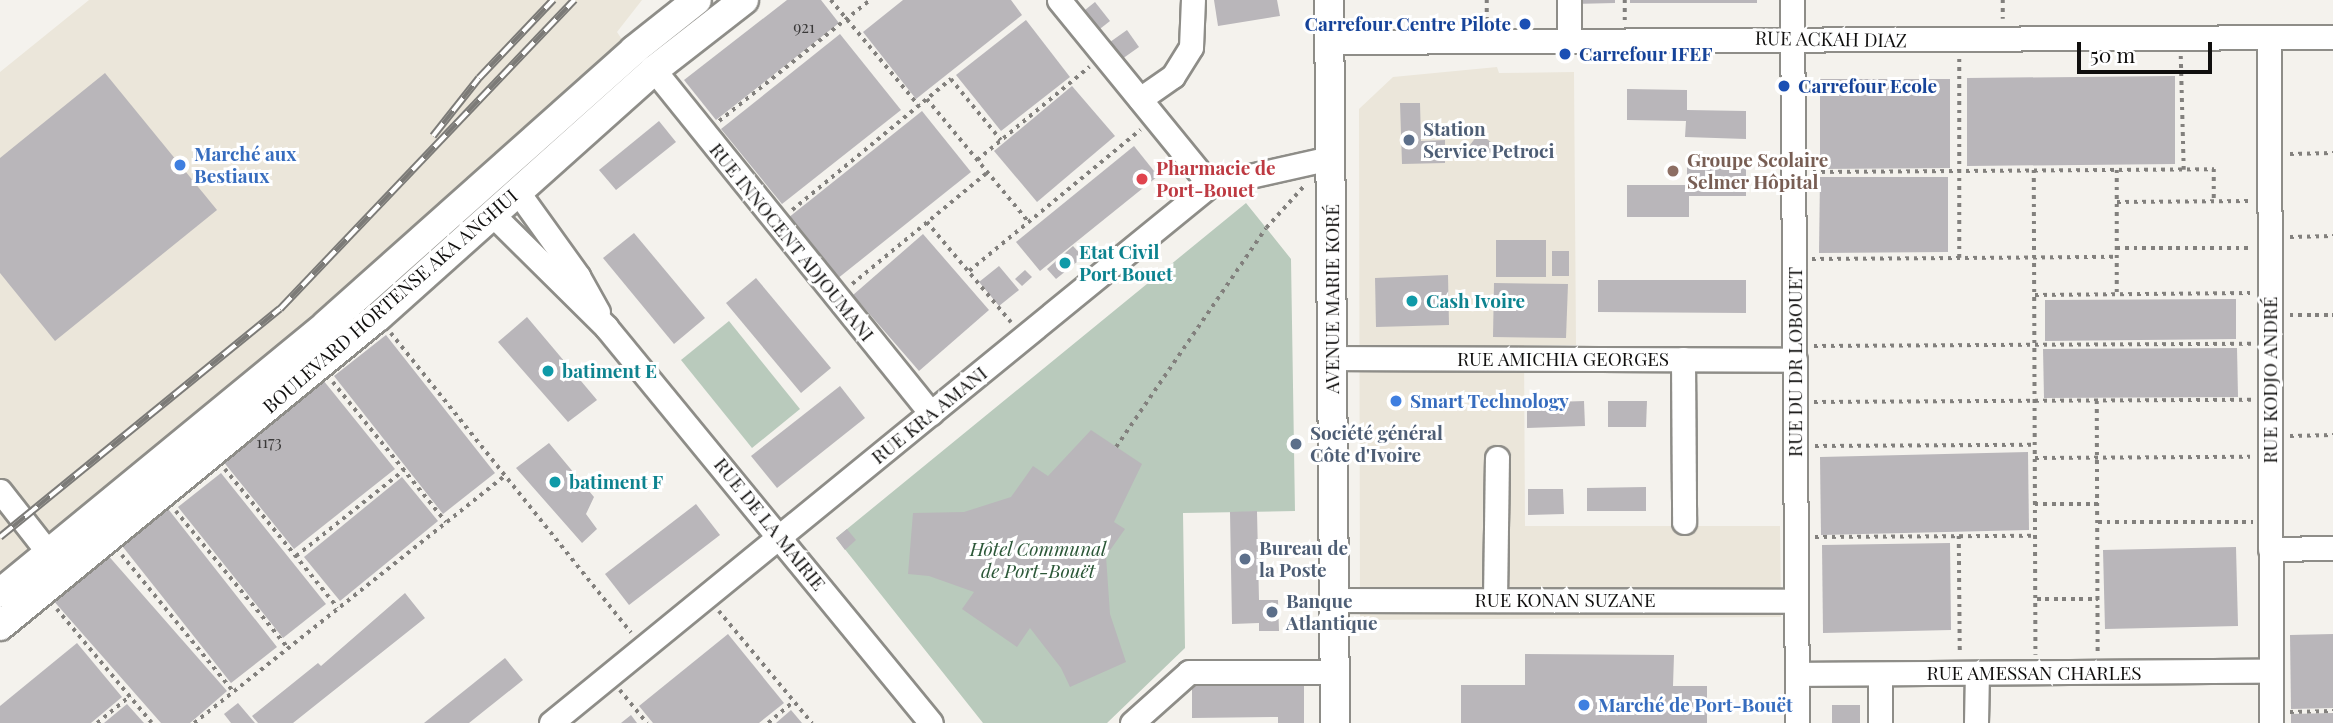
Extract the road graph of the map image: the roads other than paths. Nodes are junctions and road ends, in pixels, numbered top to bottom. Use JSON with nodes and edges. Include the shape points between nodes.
{"nodes":[{"id":1,"x":697,"y":0,"type":"edge"},
{"id":2,"x":744,"y":0,"type":"edge"},
{"id":3,"x":1059,"y":0,"type":"edge"},
{"id":4,"x":1193,"y":0,"type":"edge"},
{"id":5,"x":1329,"y":0,"type":"edge"},
{"id":6,"x":1569,"y":0,"type":"edge"},
{"id":7,"x":1792,"y":0,"type":"edge"},
{"id":8,"x":2269,"y":37,"type":"junction"},
{"id":9,"x":2333,"y":37,"type":"edge"},
{"id":10,"x":1792,"y":38,"type":"junction"},
{"id":11,"x":1570,"y":40,"type":"junction"},
{"id":12,"x":1330,"y":42,"type":"junction"},
{"id":13,"x":653,"y":70,"type":"junction"},
{"id":14,"x":1140,"y":99,"type":"junction"},
{"id":15,"x":1330,"y":158,"type":"junction"},
{"id":16,"x":1210,"y":185,"type":"junction"},
{"id":17,"x":517,"y":191,"type":"junction"},
{"id":18,"x":492,"y":214,"type":"junction"},
{"id":19,"x":606,"y":327,"type":"junction"},
{"id":20,"x":1795,"y":353,"type":"junction"},
{"id":21,"x":1332,"y":358,"type":"junction"},
{"id":22,"x":1683,"y":359,"type":"junction"},
{"id":23,"x":931,"y":413,"type":"junction"},
{"id":24,"x":1497,"y":457,"type":"dead end"},
{"id":25,"x":0,"y":491,"type":"edge"},
{"id":26,"x":1684,"y":522,"type":"dead end"},
{"id":27,"x":781,"y":536,"type":"junction"},
{"id":28,"x":2333,"y":548,"type":"edge"},
{"id":29,"x":2270,"y":549,"type":"junction"},
{"id":30,"x":57,"y":563,"type":"junction"},
{"id":31,"x":0,"y":593,"type":"edge"},
{"id":32,"x":1334,"y":600,"type":"junction"},
{"id":33,"x":1495,"y":600,"type":"junction"},
{"id":34,"x":1796,"y":601,"type":"junction"},
{"id":35,"x":0,"y":625,"type":"edge"},
{"id":36,"x":2271,"y":671,"type":"junction"},
{"id":37,"x":1334,"y":672,"type":"junction"},
{"id":38,"x":1969,"y":673,"type":"junction"},
{"id":39,"x":1797,"y":674,"type":"junction"},
{"id":40,"x":1880,"y":674,"type":"junction"},
{"id":41,"x":2271,"y":718,"type":"edge"},
{"id":42,"x":551,"y":723,"type":"edge"},
{"id":43,"x":932,"y":723,"type":"edge"},
{"id":44,"x":1132,"y":723,"type":"edge"},
{"id":45,"x":1335,"y":723,"type":"edge"},
{"id":46,"x":1797,"y":723,"type":"edge"},
{"id":47,"x":1880,"y":723,"type":"edge"},
{"id":48,"x":1976,"y":723,"type":"edge"}],
"edges":[{"from":1,"to":30,"type":"main road","name":"BOULEVARD HORTENSE AKA ANGHUI","via":[[634,50]]},
{"from":2,"to":13,"type":"main road","name":"BOULEVARD HORTENSE AKA ANGHUI"},
{"from":3,"to":14,"type":"street"},
{"from":4,"to":14,"type":"street","via":[[1191,47],[1173,76]]},
{"from":5,"to":12,"type":"main road","name":"AVENUE MARIE KORÉ"},
{"from":6,"to":11,"type":"street"},
{"from":7,"to":10,"type":"street","name":"RUE DU DR LOBOUET"},
{"from":8,"to":9,"type":"street","name":"RUE ACKAH DIAZ"},
{"from":8,"to":10,"type":"street","name":"RUE ACKAH DIAZ","via":[[1959,42]]},
{"from":8,"to":29,"type":"street","name":"RUE KODJO ANDRÉ"},
{"from":10,"to":11,"type":"street","name":"RUE ACKAH DIAZ"},
{"from":10,"to":20,"type":"street","name":"RUE DU DR LOBOUET"},
{"from":11,"to":12,"type":"street","name":"RUE ACKAH DIAZ"},
{"from":12,"to":15,"type":"main road","name":"AVENUE MARIE KORÉ"},
{"from":13,"to":17,"type":"main road","name":"BOULEVARD HORTENSE AKA ANGHUI"},
{"from":13,"to":23,"type":"street","name":"RUE INNOCENT ADJOUMANI"},
{"from":14,"to":16,"type":"street"},
{"from":15,"to":16,"type":"street","name":"RUE KRA AMANI"},
{"from":15,"to":21,"type":"main road","name":"AVENUE MARIE KORÉ"},
{"from":16,"to":23,"type":"street","name":"RUE KRA AMANI"},
{"from":17,"to":18,"type":"main road","name":"BOULEVARD HORTENSE AKA ANGHUI"},
{"from":17,"to":19,"type":"street","name":"RUE DE LA MAIRIE","via":[[578,276]]},
{"from":18,"to":19,"type":"street","name":"RUE DE LA MAIRIE"},
{"from":18,"to":30,"type":"main road","name":"BOULEVARD HORTENSE AKA ANGHUI","via":[[378,317],[212,453],[107,537]]},
{"from":19,"to":27,"type":"street","name":"RUE DE LA MAIRIE"},
{"from":20,"to":22,"type":"street","name":"RUE AMICHIA GEORGES"},
{"from":20,"to":34,"type":"street","name":"RUE DU DR LOBOUET"},
{"from":21,"to":22,"type":"street","name":"RUE AMICHIA GEORGES"},
{"from":21,"to":32,"type":"main road","name":"AVENUE MARIE KORÉ"},
{"from":22,"to":26,"type":"street"},
{"from":23,"to":27,"type":"street","name":"RUE KRA AMANI"},
{"from":24,"to":33,"type":"street"},
{"from":25,"to":30,"type":"street"},
{"from":27,"to":42,"type":"street","name":"RUE KRA AMANI"},
{"from":27,"to":43,"type":"street","name":"RUE DE LA MAIRIE"},
{"from":28,"to":29,"type":"street"},
{"from":29,"to":36,"type":"street","name":"RUE KODJO ANDRÉ"},
{"from":30,"to":31,"type":"main road","name":"BOULEVARD HORTENSE AKA ANGHUI"},
{"from":30,"to":35,"type":"main road","name":"BOULEVARD HORTENSE AKA ANGHUI","via":[[42,591]]},
{"from":32,"to":33,"type":"street","name":"RUE KONAN SUZANE"},
{"from":32,"to":37,"type":"main road","name":"AVENUE MARIE KORÉ"},
{"from":33,"to":34,"type":"street","name":"RUE KONAN SUZANE"},
{"from":34,"to":39,"type":"street","name":"RUE DU DR LOBOUET"},
{"from":36,"to":38,"type":"street","name":"RUE AMESSAN CHARLES"},
{"from":36,"to":41,"type":"street","name":"RUE KODJO ANDRÉ"},
{"from":37,"to":44,"type":"street","via":[[1189,672]]},
{"from":37,"to":45,"type":"main road","name":"AVENUE MARIE KORÉ"},
{"from":38,"to":40,"type":"street","name":"RUE AMESSAN CHARLES"},
{"from":38,"to":48,"type":"street"},
{"from":39,"to":40,"type":"street","name":"RUE AMESSAN CHARLES"},
{"from":39,"to":46,"type":"street","name":"RUE DU DR LOBOUET"},
{"from":40,"to":47,"type":"street"}]}
